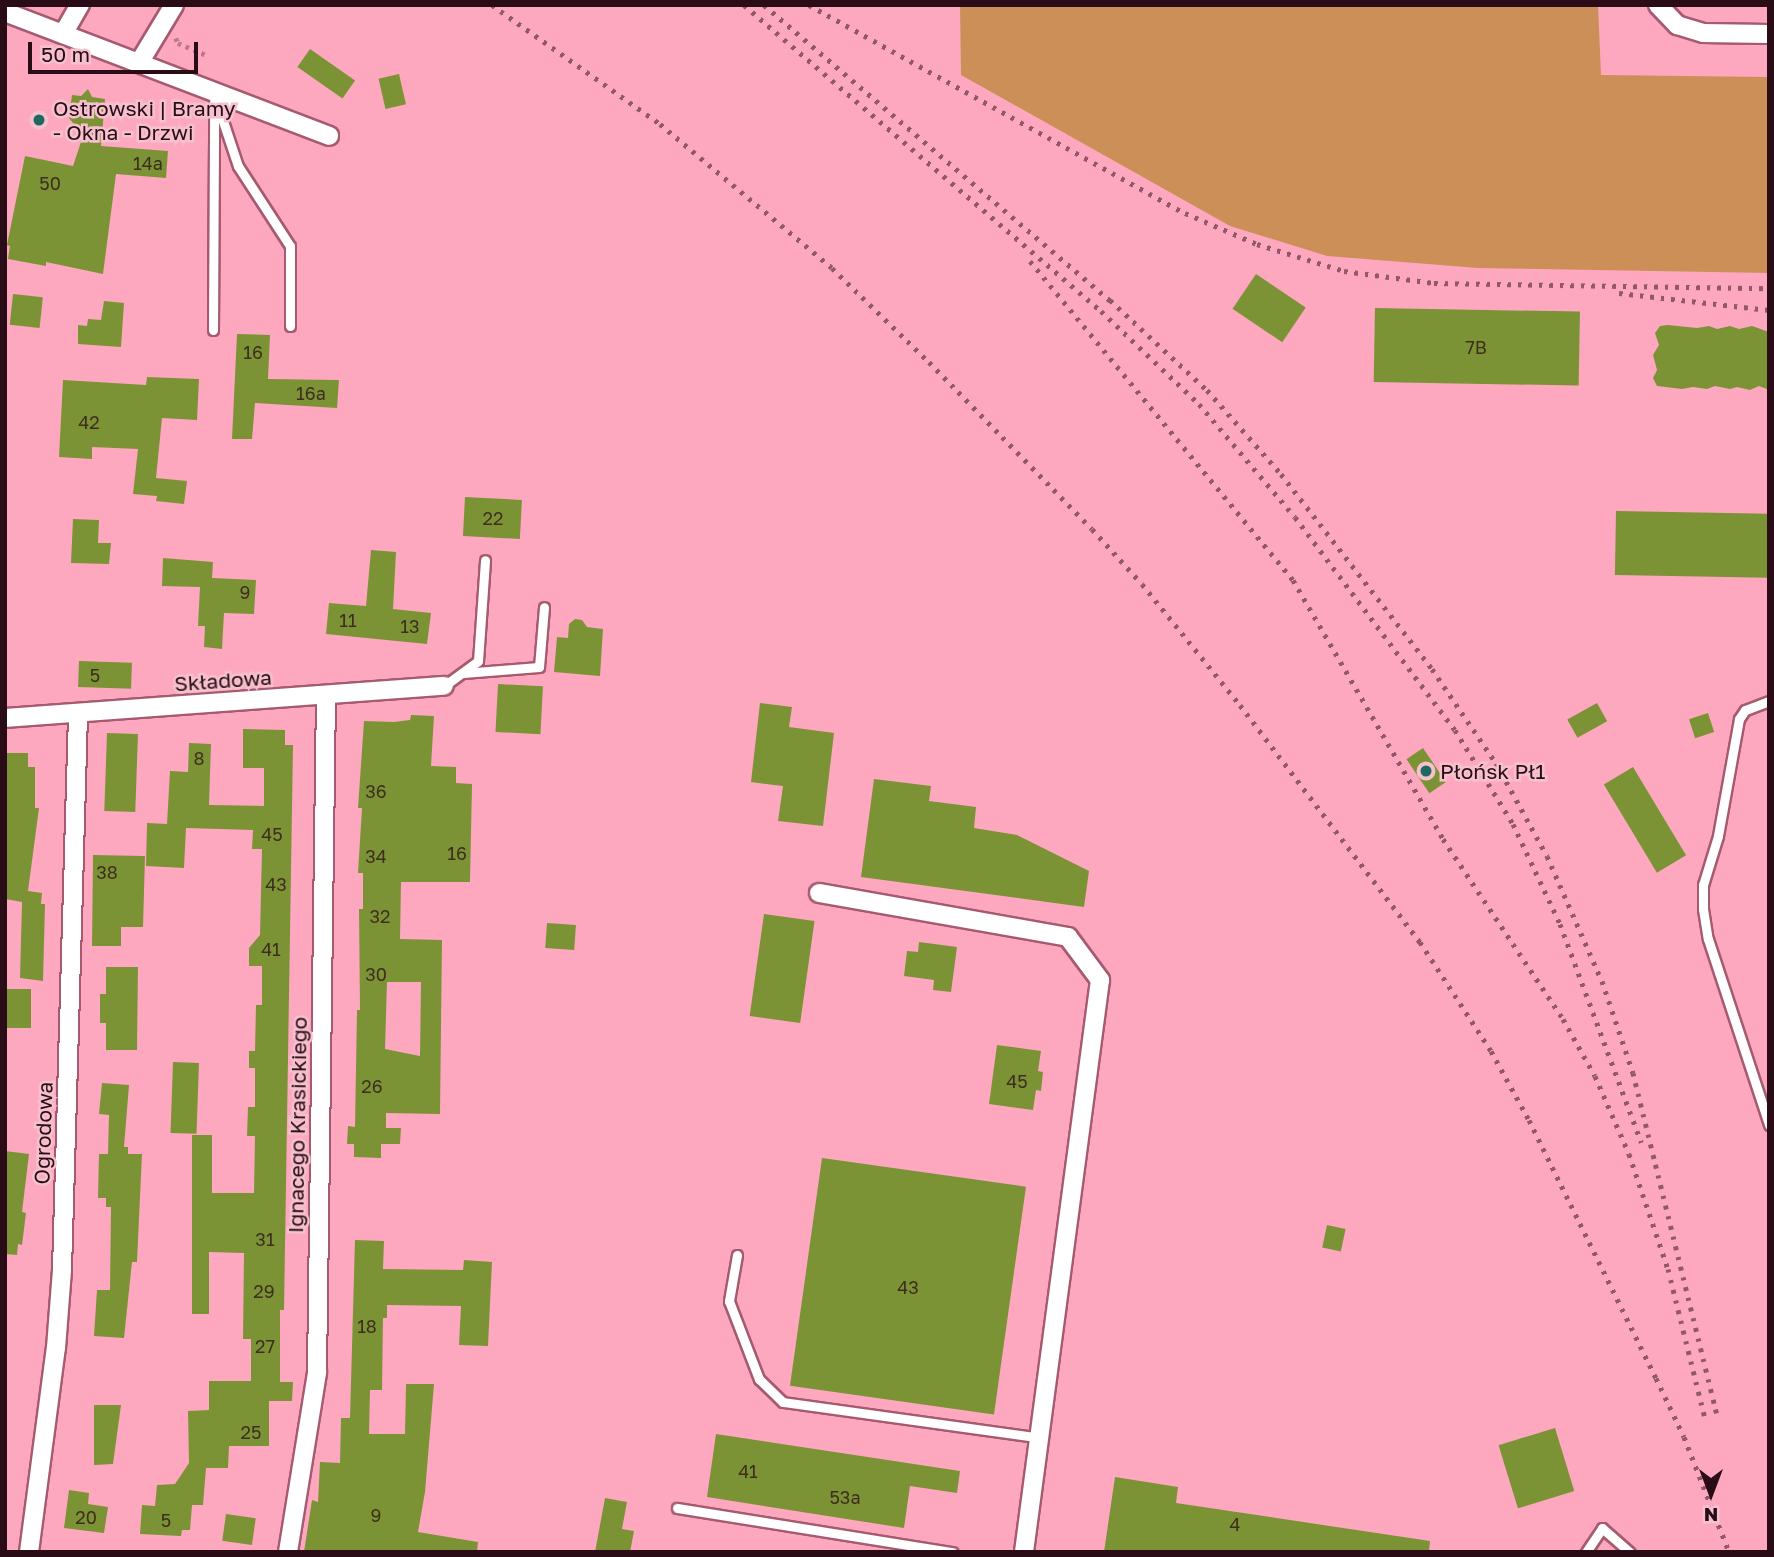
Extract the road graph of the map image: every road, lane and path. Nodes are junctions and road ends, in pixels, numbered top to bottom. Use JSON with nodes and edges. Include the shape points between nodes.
{"nodes":[{"id":1,"x":80,"y":5,"type":"edge"},
{"id":2,"x":174,"y":5,"type":"edge"},
{"id":3,"x":1658,"y":5,"type":"edge"},
{"id":4,"x":5,"y":12,"type":"edge"},
{"id":5,"x":181,"y":26,"type":"dead end"},
{"id":6,"x":63,"y":34,"type":"junction"},
{"id":7,"x":1769,"y":34,"type":"edge"},
{"id":8,"x":206,"y":55,"type":"dead end"},
{"id":9,"x":139,"y":63,"type":"junction"},
{"id":10,"x":214,"y":92,"type":"junction"},
{"id":11,"x":329,"y":136,"type":"dead end"},
{"id":12,"x":290,"y":326,"type":"dead end"},
{"id":13,"x":213,"y":330,"type":"dead end"},
{"id":14,"x":485,"y":560,"type":"dead end"},
{"id":15,"x":544,"y":607,"type":"dead end"},
{"id":16,"x":463,"y":673,"type":"junction"},
{"id":17,"x":444,"y":685,"type":"joint"},
{"id":18,"x":326,"y":696,"type":"junction"},
{"id":19,"x":1769,"y":701,"type":"edge"},
{"id":20,"x":78,"y":714,"type":"junction"},
{"id":21,"x":5,"y":718,"type":"edge"},
{"id":22,"x":819,"y":893,"type":"dead end"},
{"id":23,"x":1769,"y":1125,"type":"edge"},
{"id":24,"x":737,"y":1255,"type":"dead end"},
{"id":25,"x":1041,"y":1438,"type":"junction"},
{"id":26,"x":677,"y":1508,"type":"dead end"},
{"id":27,"x":29,"y":1552,"type":"edge"},
{"id":28,"x":288,"y":1552,"type":"edge"},
{"id":29,"x":953,"y":1552,"type":"edge"},
{"id":30,"x":1024,"y":1552,"type":"edge"},
{"id":31,"x":1586,"y":1552,"type":"edge"},
{"id":32,"x":1630,"y":1552,"type":"edge"}],
"edges":[{"from":1,"to":6,"type":"street"},
{"from":2,"to":9,"type":"street"},
{"from":3,"to":7,"type":"street","via":[[1677,25],[1703,33]]},
{"from":4,"to":6,"type":"street"},
{"from":5,"to":8,"type":"path","via":[[174,36],[178,43]]},
{"from":6,"to":9,"type":"street"},
{"from":9,"to":10,"type":"street"},
{"from":10,"to":11,"type":"street"},
{"from":10,"to":12,"type":"lane","via":[[238,166],[290,246]]},
{"from":10,"to":13,"type":"lane"},
{"from":14,"to":16,"type":"lane","via":[[478,661]]},
{"from":15,"to":16,"type":"lane","via":[[539,667]]},
{"from":16,"to":17,"type":"lane"},
{"from":17,"to":18,"type":"street","name":"Składowa"},
{"from":18,"to":20,"type":"street","name":"Składowa"},
{"from":18,"to":28,"type":"street","name":"Ignacego Krasickiego","via":[[317,1372]]},
{"from":19,"to":23,"type":"lane","via":[[1745,710],[1739,719],[1718,836],[1703,885],[1709,939]]},
{"from":20,"to":21,"type":"street","name":"Składowa"},
{"from":20,"to":27,"type":"street","name":"Ogrodowa","via":[[62,1270]]},
{"from":22,"to":25,"type":"street","via":[[1068,937],[1100,980]]},
{"from":24,"to":25,"type":"lane","via":[[729,1301],[759,1379],[783,1402]]},
{"from":25,"to":30,"type":"street"},
{"from":26,"to":29,"type":"lane"},
{"from":31,"to":32,"type":"lane","via":[[1602,1528]]}]}
